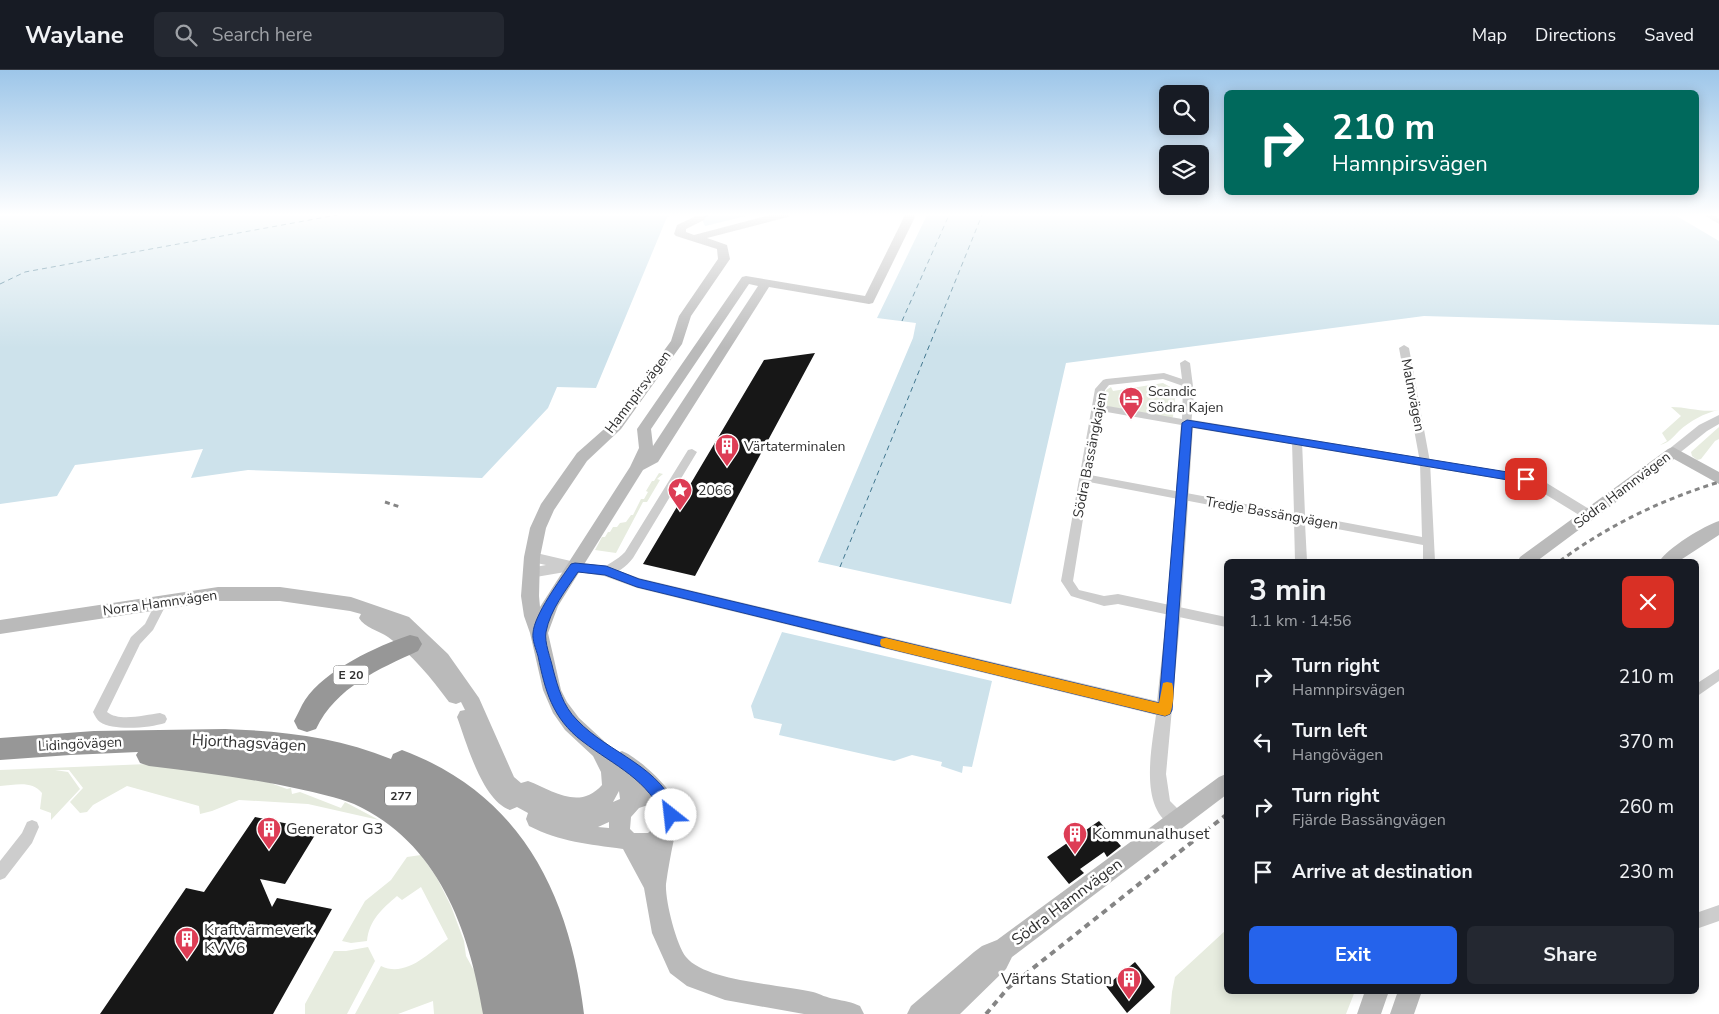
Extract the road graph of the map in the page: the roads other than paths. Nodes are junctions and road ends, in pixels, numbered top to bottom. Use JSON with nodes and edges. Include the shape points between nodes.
{"nodes":[{"id":1,"x":724,"y":259,"type":"edge"},
{"id":2,"x":889,"y":259,"type":"edge"},
{"id":3,"x":766,"y":283,"type":"junction"},
{"id":4,"x":1404,"y":348,"type":"dead end"},
{"id":5,"x":1185,"y":363,"type":"dead end"},
{"id":6,"x":1187,"y":384,"type":"junction"},
{"id":7,"x":1097,"y":407,"type":"junction"},
{"id":8,"x":1719,"y":419,"type":"edge"},
{"id":9,"x":1187,"y":423,"type":"junction"},
{"id":10,"x":1297,"y":441,"type":"junction"},
{"id":11,"x":692,"y":452,"type":"dead end"},
{"id":12,"x":1673,"y":452,"type":"junction"},
{"id":13,"x":1425,"y":462,"type":"junction"},
{"id":14,"x":637,"y":468,"type":"junction"},
{"id":15,"x":1085,"y":478,"type":"junction"},
{"id":16,"x":1719,"y":480,"type":"edge"},
{"id":17,"x":1182,"y":496,"type":"junction"},
{"id":18,"x":1588,"y":515,"type":"junction"},
{"id":19,"x":1299,"y":518,"type":"junction"},
{"id":20,"x":1719,"y":527,"type":"edge"},
{"id":21,"x":1429,"y":542,"type":"junction"},
{"id":22,"x":1301,"y":559,"type":"edge"},
{"id":23,"x":1429,"y":559,"type":"edge"},
{"id":24,"x":1529,"y":559,"type":"edge"},
{"id":25,"x":1671,"y":559,"type":"edge"},
{"id":26,"x":531,"y":565,"type":"junction"},
{"id":27,"x":575,"y":567,"type":"junction"},
{"id":28,"x":606,"y":571,"type":"junction"},
{"id":29,"x":162,"y":601,"type":"junction"},
{"id":30,"x":1174,"y":610,"type":"junction"},
{"id":31,"x":1224,"y":622,"type":"edge"},
{"id":32,"x":0,"y":627,"type":"edge"},
{"id":33,"x":539,"y":633,"type":"junction"},
{"id":34,"x":415,"y":641,"type":"junction"},
{"id":35,"x":1719,"y":674,"type":"edge"},
{"id":36,"x":1699,"y":690,"type":"edge"},
{"id":37,"x":1165,"y":710,"type":"junction"},
{"id":38,"x":307,"y":721,"type":"dead end"},
{"id":39,"x":587,"y":737,"type":"junction"},
{"id":40,"x":157,"y":738,"type":"junction"},
{"id":41,"x":0,"y":749,"type":"edge"},
{"id":42,"x":333,"y":750,"type":"junction"},
{"id":43,"x":0,"y":762,"type":"edge"},
{"id":44,"x":498,"y":762,"type":"junction"},
{"id":45,"x":1224,"y":785,"type":"edge"},
{"id":46,"x":628,"y":804,"type":"junction"},
{"id":47,"x":667,"y":805,"type":"junction"},
{"id":48,"x":1177,"y":820,"type":"junction"},
{"id":49,"x":32,"y":827,"type":"dead end"},
{"id":50,"x":664,"y":833,"type":"junction"},
{"id":51,"x":628,"y":841,"type":"junction"},
{"id":52,"x":0,"y":873,"type":"edge"},
{"id":53,"x":655,"y":886,"type":"junction"},
{"id":54,"x":1719,"y":913,"type":"edge"},
{"id":55,"x":1699,"y":920,"type":"edge"},
{"id":56,"x":1004,"y":949,"type":"junction"},
{"id":57,"x":1377,"y":994,"type":"edge"},
{"id":58,"x":1409,"y":994,"type":"edge"},
{"id":59,"x":841,"y":1013,"type":"edge"},
{"id":60,"x":498,"y":1014,"type":"edge"},
{"id":61,"x":522,"y":1014,"type":"edge"},
{"id":62,"x":544,"y":1014,"type":"edge"},
{"id":63,"x":568,"y":1014,"type":"edge"},
{"id":64,"x":919,"y":1014,"type":"edge"},
{"id":65,"x":943,"y":1014,"type":"edge"},
{"id":66,"x":1369,"y":1014,"type":"edge"},
{"id":67,"x":1402,"y":1014,"type":"edge"}],
"edges":[{"from":1,"to":26,"type":"main road","name":"Hamnpirsvägen","via":[[685,316],[677,341],[616,426],[582,457],[547,508],[538,528]]},
{"from":2,"to":3,"type":"main road","name":"Hamnpirsvägen","via":[[869,300]]},
{"from":3,"to":14,"type":"main road","name":"Hamnpirsvägen","via":[[653,458]]},
{"from":3,"to":14,"type":"main road","name":"Hamnpirsvägen","via":[[746,280],[739,289],[644,429],[646,448]]},
{"from":4,"to":13,"type":"street","name":"Malmvägen"},
{"from":5,"to":6,"type":"street"},
{"from":6,"to":7,"type":"street","name":"Södra Bassängkajen","via":[[1164,376],[1106,382],[1100,389]]},
{"from":6,"to":9,"type":"street"},
{"from":7,"to":9,"type":"street"},
{"from":7,"to":15,"type":"street","name":"Södra Bassängkajen"},
{"from":8,"to":12,"type":"street","name":"Södra Hamnvägen"},
{"from":9,"to":10,"type":"street"},
{"from":9,"to":17,"type":"street"},
{"from":10,"to":13,"type":"street"},
{"from":10,"to":19,"type":"street"},
{"from":11,"to":28,"type":"street","via":[[629,556],[623,563]]},
{"from":12,"to":16,"type":"main road"},
{"from":12,"to":18,"type":"main road","name":"Södra Hamnvägen"},
{"from":13,"to":18,"type":"street","via":[[1526,479]]},
{"from":13,"to":21,"type":"street","name":"Malmvägen"},
{"from":14,"to":27,"type":"main road","name":"Hamnpirsvägen"},
{"from":15,"to":17,"type":"street","name":"Tredje Bassängvägen"},
{"from":15,"to":30,"type":"street","name":"Södra Bassängkajen","via":[[1067,581],[1076,594]]},
{"from":17,"to":19,"type":"street","name":"Tredje Bassängvägen"},
{"from":17,"to":30,"type":"street"},
{"from":18,"to":24,"type":"main road","name":"Södra Hamnvägen"},
{"from":19,"to":21,"type":"street","name":"Tredje Bassängvägen"},
{"from":19,"to":22,"type":"street"},
{"from":20,"to":25,"type":"main road"},
{"from":21,"to":23,"type":"street","name":"Malmvägen"},
{"from":26,"to":27,"type":"street"},
{"from":26,"to":33,"type":"main road","name":"Hamnpirsvägen","via":[[530,596]]},
{"from":27,"to":28,"type":"street"},
{"from":27,"to":33,"type":"main road","name":"Hamnpirsvägen","via":[[550,604]]},
{"from":28,"to":37,"type":"street","via":[[637,583]]},
{"from":29,"to":32,"type":"main road","name":"Norra Hamnvägen"},
{"from":29,"to":34,"type":"main road","name":"Norra Hamnvägen","via":[[255,593],[320,599]]},
{"from":29,"to":40,"type":"street","via":[[149,627],[135,641],[100,712],[112,722]]},
{"from":30,"to":31,"type":"street"},
{"from":30,"to":37,"type":"street"},
{"from":33,"to":39,"type":"main road","name":"Hamnpirsvägen","via":[[552,690],[572,724]]},
{"from":34,"to":38,"type":"highway","number":"E 20","via":[[339,681],[322,697]]},
{"from":34,"to":44,"type":"main road","name":"Norra Hamnvägen","via":[[442,659],[460,684]]},
{"from":34,"to":51,"type":"main road","name":"Norra Hamnvägen","via":[[458,699],[488,774],[509,800],[520,810],[562,830]]},
{"from":35,"to":36,"type":"street"},
{"from":37,"to":48,"type":"street","via":[[1159,791],[1162,804]]},
{"from":39,"to":44,"type":"main road","name":"Norra Hamnvägen","via":[[609,767],[613,779],[609,791],[581,807],[540,798],[523,787]]},
{"from":39,"to":46,"type":"main road","name":"Hamnpirsvägen","via":[[626,774]]},
{"from":39,"to":47,"type":"main road","name":"Hamnpirsvägen","via":[[630,765]]},
{"from":40,"to":41,"type":"highway","name":"Lidingövägen","number":"277"},
{"from":40,"to":42,"type":"highway","name":"Hjorthagsvägen","number":"277","via":[[269,741]]},
{"from":40,"to":43,"type":"highway","name":"Lidingövägen","number":"277"},
{"from":40,"to":60,"type":"highway","via":[[222,763],[321,782],[372,800],[392,813],[430,845],[464,894],[479,928],[494,977]]},
{"from":40,"to":61,"type":"highway","name":"Hjorthagsvägen","number":"277","via":[[317,763],[371,779],[415,805],[467,856],[502,919],[520,989]]},
{"from":42,"to":62,"type":"highway","name":"Hjorthagsvägen","number":"277","via":[[378,764],[414,781],[455,813],[481,840],[518,903],[534,953]]},
{"from":42,"to":63,"type":"highway","via":[[367,752],[422,770],[457,791],[496,829],[534,882],[548,914],[560,956]]},
{"from":44,"to":46,"type":"main road","name":"Norra Hamnvägen","via":[[512,789],[525,801],[556,817],[596,818]]},
{"from":45,"to":48,"type":"main road","name":"Södra Hamnvägen"},
{"from":46,"to":47,"type":"main road","via":[[648,796]]},
{"from":46,"to":51,"type":"main road","via":[[619,822],[621,833]]},
{"from":47,"to":50,"type":"main road","via":[[671,815]]},
{"from":48,"to":56,"type":"main road","name":"Södra Hamnvägen"},
{"from":49,"to":52,"type":"street"},
{"from":50,"to":51,"type":"main road","via":[[647,843]]},
{"from":50,"to":53,"type":"main road"},
{"from":51,"to":53,"type":"main road"},
{"from":53,"to":59,"type":"main road","via":[[666,943],[678,965],[686,972],[725,988],[814,1004]]},
{"from":54,"to":55,"type":"street"},
{"from":56,"to":64,"type":"main road","name":"Södra Hamnvägen","via":[[982,960]]},
{"from":56,"to":65,"type":"main road","name":"Södra Hamnvägen","via":[[998,961]]},
{"from":57,"to":66,"type":"main road"},
{"from":58,"to":67,"type":"main road"}]}
